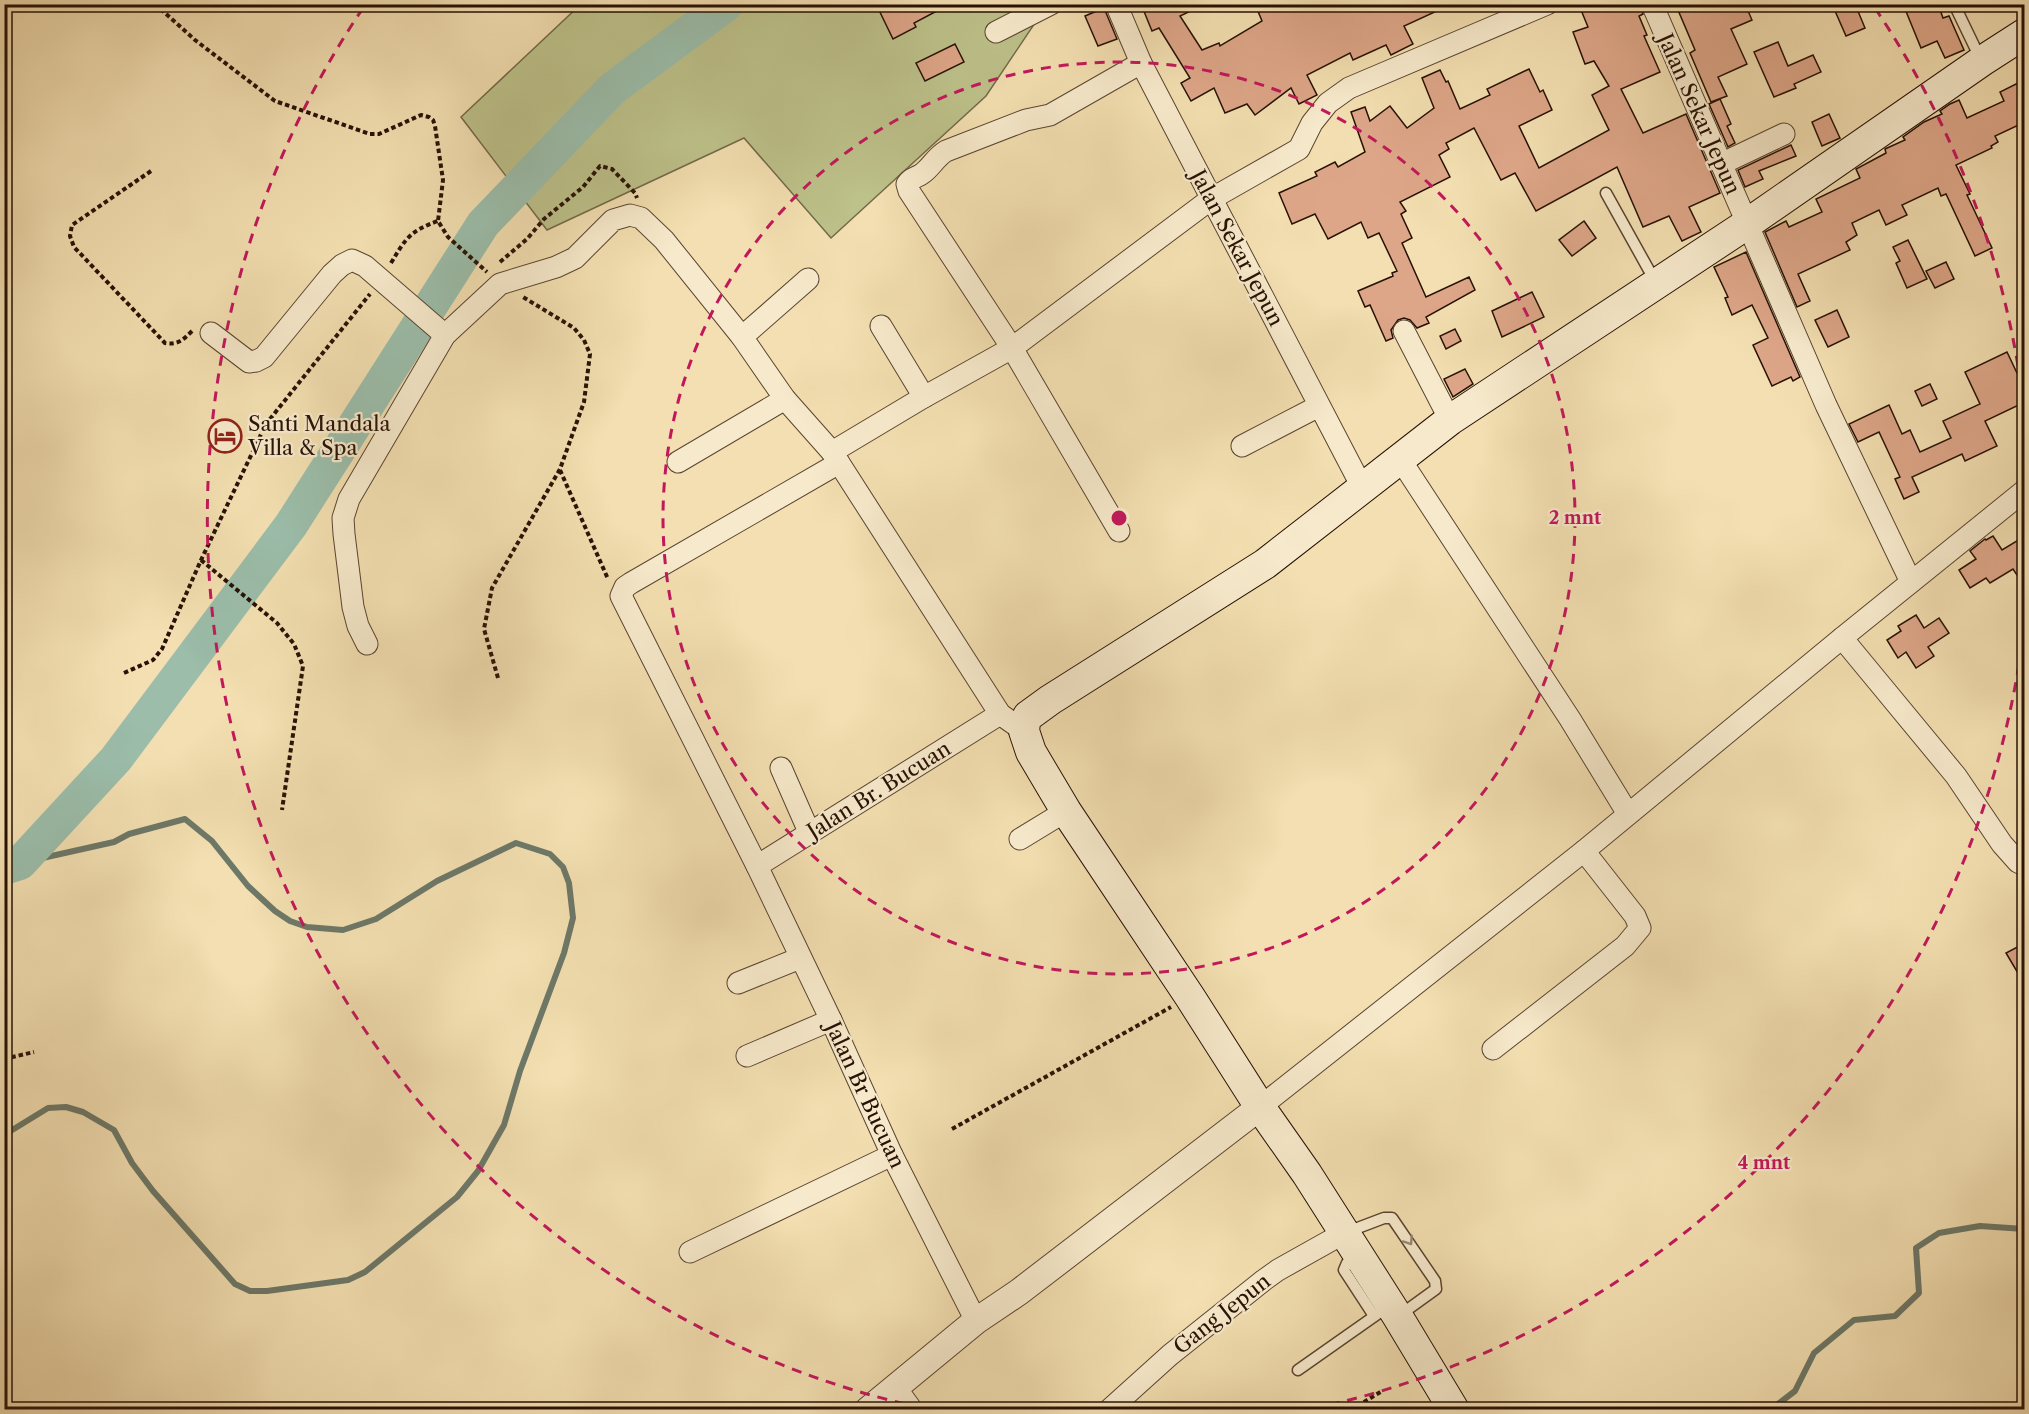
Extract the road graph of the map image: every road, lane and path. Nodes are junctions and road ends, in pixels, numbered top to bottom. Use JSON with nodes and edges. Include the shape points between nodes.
{"nodes":[{"id":1,"x":155,"y":4,"type":"edge"},
{"id":2,"x":1051,"y":4,"type":"edge"},
{"id":3,"x":1116,"y":4,"type":"edge"},
{"id":4,"x":1547,"y":4,"type":"edge"},
{"id":5,"x":1652,"y":4,"type":"edge"},
{"id":6,"x":1954,"y":4,"type":"edge"},
{"id":7,"x":996,"y":32,"type":"dead end"},
{"id":8,"x":2025,"y":34,"type":"edge"},
{"id":9,"x":1982,"y":61,"type":"junction"},
{"id":10,"x":1141,"y":63,"type":"junction"},
{"id":11,"x":1784,"y":134,"type":"dead end"},
{"id":12,"x":1721,"y":164,"type":"junction"},
{"id":13,"x":151,"y":171,"type":"dead end"},
{"id":14,"x":1606,"y":193,"type":"dead end"},
{"id":15,"x":1211,"y":199,"type":"junction"},
{"id":16,"x":641,"y":218,"type":"junction"},
{"id":17,"x":438,"y":221,"type":"junction"},
{"id":18,"x":1747,"y":224,"type":"junction"},
{"id":19,"x":808,"y":279,"type":"dead end"},
{"id":20,"x":500,"y":284,"type":"junction"},
{"id":21,"x":1657,"y":284,"type":"junction"},
{"id":22,"x":386,"y":285,"type":"junction"},
{"id":23,"x":881,"y":326,"type":"dead end"},
{"id":24,"x":1404,"y":331,"type":"dead end"},
{"id":25,"x":442,"y":332,"type":"junction"},
{"id":26,"x":211,"y":333,"type":"joint"},
{"id":27,"x":742,"y":337,"type":"junction"},
{"id":28,"x":1012,"y":348,"type":"junction"},
{"id":29,"x":924,"y":397,"type":"junction"},
{"id":30,"x":785,"y":399,"type":"junction"},
{"id":31,"x":1319,"y":406,"type":"junction"},
{"id":32,"x":1450,"y":420,"type":"junction"},
{"id":33,"x":1242,"y":446,"type":"dead end"},
{"id":34,"x":836,"y":457,"type":"junction"},
{"id":35,"x":1400,"y":459,"type":"junction"},
{"id":36,"x":678,"y":462,"type":"dead end"},
{"id":37,"x":560,"y":470,"type":"junction"},
{"id":38,"x":1363,"y":489,"type":"junction"},
{"id":39,"x":2025,"y":491,"type":"edge"},
{"id":40,"x":1119,"y":531,"type":"dead end"},
{"id":41,"x":201,"y":560,"type":"junction"},
{"id":42,"x":1911,"y":582,"type":"junction"},
{"id":43,"x":621,"y":596,"type":"junction"},
{"id":44,"x":1842,"y":638,"type":"junction"},
{"id":45,"x":366,"y":644,"type":"dead end"},
{"id":46,"x":124,"y":673,"type":"dead end"},
{"id":47,"x":498,"y":678,"type":"dead end"},
{"id":48,"x":1012,"y":723,"type":"junction"},
{"id":49,"x":781,"y":768,"type":"dead end"},
{"id":50,"x":282,"y":810,"type":"dead end"},
{"id":51,"x":1066,"y":811,"type":"junction"},
{"id":52,"x":1628,"y":814,"type":"junction"},
{"id":53,"x":810,"y":834,"type":"junction"},
{"id":54,"x":1020,"y":839,"type":"dead end"},
{"id":55,"x":1584,"y":851,"type":"junction"},
{"id":56,"x":2025,"y":865,"type":"edge"},
{"id":57,"x":757,"y":866,"type":"junction"},
{"id":58,"x":800,"y":958,"type":"junction"},
{"id":59,"x":738,"y":983,"type":"dead end"},
{"id":60,"x":1190,"y":997,"type":"junction"},
{"id":61,"x":831,"y":1020,"type":"junction"},
{"id":62,"x":1493,"y":1049,"type":"dead end"},
{"id":63,"x":34,"y":1052,"type":"dead end"},
{"id":64,"x":747,"y":1056,"type":"dead end"},
{"id":65,"x":4,"y":1059,"type":"edge"},
{"id":66,"x":1260,"y":1107,"type":"junction"},
{"id":67,"x":952,"y":1129,"type":"dead end"},
{"id":68,"x":892,"y":1155,"type":"junction"},
{"id":69,"x":1351,"y":1244,"type":"junction"},
{"id":70,"x":690,"y":1252,"type":"dead end"},
{"id":71,"x":1388,"y":1313,"type":"junction"},
{"id":72,"x":976,"y":1322,"type":"junction"},
{"id":73,"x":1298,"y":1370,"type":"dead end"},
{"id":74,"x":896,"y":1388,"type":"junction"},
{"id":75,"x":1382,"y":1391,"type":"dead end"},
{"id":76,"x":868,"y":1410,"type":"edge"},
{"id":77,"x":912,"y":1410,"type":"edge"},
{"id":78,"x":1109,"y":1410,"type":"edge"},
{"id":79,"x":1351,"y":1410,"type":"edge"},
{"id":80,"x":1454,"y":1410,"type":"edge"}],
"edges":[{"from":1,"to":17,"type":"path","via":[[275,101],[370,134],[379,134],[421,115],[429,117],[435,126],[443,180]]},
{"from":2,"to":7,"type":"street"},
{"from":3,"to":10,"type":"street","name":"Jalan Sekar Jepun"},
{"from":4,"to":15,"type":"street","via":[[1349,88],[1328,103],[1299,149]]},
{"from":5,"to":12,"type":"street","name":"Jalan Sekar Jepun"},
{"from":6,"to":9,"type":"lane"},
{"from":8,"to":9,"type":"main road"},
{"from":9,"to":18,"type":"main road"},
{"from":10,"to":15,"type":"street","name":"Jalan Sekar Jepun"},
{"from":10,"to":28,"type":"street","via":[[1050,115],[1026,120],[946,151],[922,174],[908,181],[909,191]]},
{"from":11,"to":12,"type":"street"},
{"from":12,"to":18,"type":"street","name":"Jalan Sekar Jepun"},
{"from":13,"to":26,"type":"path","via":[[72,225],[72,242],[165,342],[182,341],[200,326]]},
{"from":14,"to":21,"type":"lane"},
{"from":15,"to":28,"type":"street"},
{"from":15,"to":31,"type":"street","name":"Jalan Sekar Jepun"},
{"from":16,"to":17,"type":"path","via":[[636,193],[612,169],[600,166],[583,187],[488,273],[448,237]]},
{"from":16,"to":20,"type":"street","via":[[630,215],[613,220],[575,258]]},
{"from":16,"to":27,"type":"street","via":[[664,240]]},
{"from":17,"to":22,"type":"path","via":[[419,228],[406,239]]},
{"from":18,"to":21,"type":"main road"},
{"from":18,"to":42,"type":"street","name":"Jalan Sekar Jepun","via":[[1826,405]]},
{"from":19,"to":27,"type":"street"},
{"from":20,"to":25,"type":"street"},
{"from":20,"to":37,"type":"path","via":[[574,328],[590,354],[584,402]]},
{"from":21,"to":32,"type":"main road"},
{"from":22,"to":25,"type":"street"},
{"from":22,"to":26,"type":"street","via":[[359,263],[352,260],[342,264],[264,357],[256,361],[249,362]]},
{"from":22,"to":41,"type":"path","via":[[266,424]]},
{"from":23,"to":29,"type":"street"},
{"from":24,"to":32,"type":"street"},
{"from":25,"to":45,"type":"street","via":[[349,499],[343,518],[353,607]]},
{"from":27,"to":30,"type":"street"},
{"from":28,"to":29,"type":"street"},
{"from":28,"to":40,"type":"street"},
{"from":29,"to":34,"type":"street"},
{"from":30,"to":34,"type":"street"},
{"from":30,"to":36,"type":"street"},
{"from":31,"to":33,"type":"street"},
{"from":31,"to":38,"type":"street","name":"Jalan Sekar Jepun"},
{"from":32,"to":35,"type":"main road"},
{"from":34,"to":43,"type":"street","via":[[631,583]]},
{"from":34,"to":48,"type":"street"},
{"from":35,"to":38,"type":"main road"},
{"from":35,"to":52,"type":"street"},
{"from":37,"to":43,"type":"path","via":[[595,554]]},
{"from":37,"to":47,"type":"path","via":[[492,588],[484,629]]},
{"from":38,"to":48,"type":"main road","via":[[1265,564]]},
{"from":39,"to":42,"type":"street"},
{"from":41,"to":46,"type":"path","via":[[162,649],[153,660]]},
{"from":41,"to":50,"type":"path","via":[[277,623],[294,644],[303,666]]},
{"from":42,"to":44,"type":"street"},
{"from":43,"to":57,"type":"street","name":"Jalan Br Bucuan"},
{"from":44,"to":52,"type":"street"},
{"from":44,"to":56,"type":"street","via":[[1956,776],[2002,844]]},
{"from":48,"to":51,"type":"main road"},
{"from":48,"to":53,"type":"street","name":"Jalan Br. Bucuan"},
{"from":49,"to":53,"type":"street"},
{"from":51,"to":54,"type":"street"},
{"from":51,"to":60,"type":"main road"},
{"from":52,"to":55,"type":"street"},
{"from":53,"to":57,"type":"street","name":"Jalan Br. Bucuan"},
{"from":55,"to":62,"type":"street","via":[[1635,916],[1640,928],[1624,946]]},
{"from":55,"to":66,"type":"street"},
{"from":57,"to":58,"type":"street","name":"Jalan Br Bucuan"},
{"from":58,"to":59,"type":"street"},
{"from":58,"to":61,"type":"street","name":"Jalan Br Bucuan"},
{"from":60,"to":66,"type":"main road"},
{"from":60,"to":67,"type":"path"},
{"from":61,"to":64,"type":"street"},
{"from":61,"to":68,"type":"street","name":"Jalan Br Bucuan"},
{"from":63,"to":65,"type":"path"},
{"from":66,"to":69,"type":"main road"},
{"from":66,"to":72,"type":"street"},
{"from":68,"to":70,"type":"street"},
{"from":68,"to":72,"type":"street","name":"Jalan Br Bucuan"},
{"from":69,"to":71,"type":"main road"},
{"from":69,"to":71,"type":"lane","one_way":true,"via":[[1384,1218],[1392,1218],[1433,1278],[1436,1289]]},
{"from":69,"to":78,"type":"street","name":"Gang Jepun","via":[[1264,1280]]},
{"from":71,"to":73,"type":"lane"},
{"from":71,"to":80,"type":"main road"},
{"from":72,"to":74,"type":"street"},
{"from":74,"to":76,"type":"street"},
{"from":74,"to":77,"type":"street"},
{"from":75,"to":79,"type":"path"}]}
